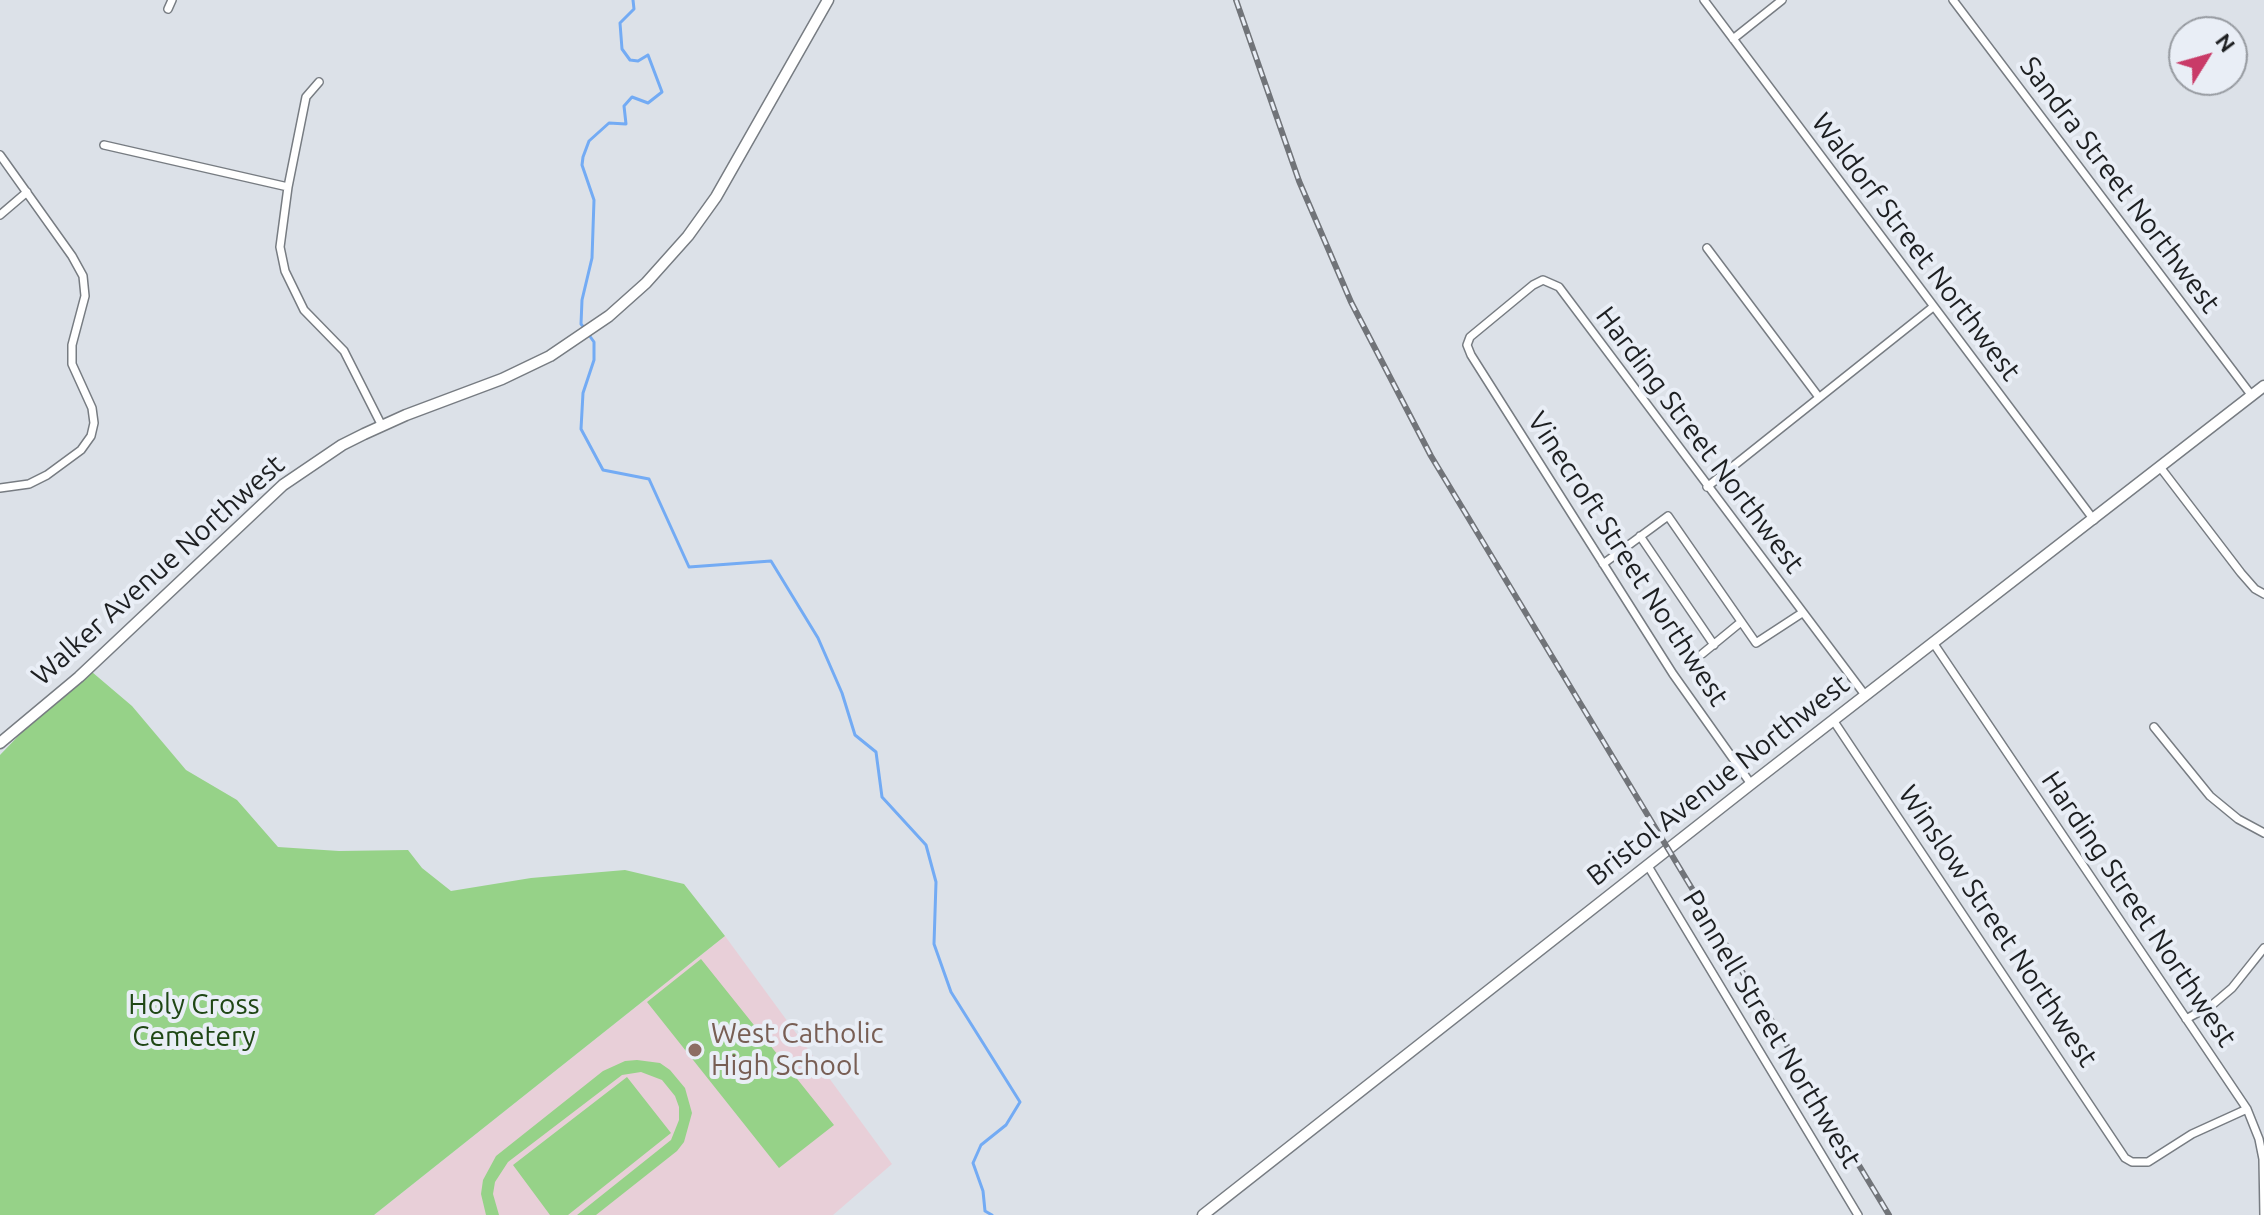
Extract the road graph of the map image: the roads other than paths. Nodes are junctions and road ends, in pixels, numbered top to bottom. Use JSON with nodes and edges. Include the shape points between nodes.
{"nodes":[{"id":1,"x":172,"y":0,"type":"edge"},
{"id":2,"x":828,"y":0,"type":"edge"},
{"id":3,"x":1704,"y":0,"type":"edge"},
{"id":4,"x":1782,"y":0,"type":"edge"},
{"id":5,"x":1953,"y":0,"type":"edge"},
{"id":6,"x":168,"y":9,"type":"dead end"},
{"id":7,"x":1733,"y":39,"type":"junction"},
{"id":8,"x":319,"y":82,"type":"dead end"},
{"id":9,"x":104,"y":145,"type":"dead end"},
{"id":10,"x":0,"y":155,"type":"edge"},
{"id":11,"x":288,"y":187,"type":"junction"},
{"id":12,"x":27,"y":192,"type":"junction"},
{"id":13,"x":0,"y":215,"type":"edge"},
{"id":14,"x":1707,"y":248,"type":"dead end"},
{"id":15,"x":1559,"y":287,"type":"joint"},
{"id":16,"x":1933,"y":307,"type":"junction"},
{"id":17,"x":2264,"y":386,"type":"edge"},
{"id":18,"x":1818,"y":396,"type":"junction"},
{"id":19,"x":2252,"y":396,"type":"junction"},
{"id":20,"x":382,"y":426,"type":"junction"},
{"id":21,"x":2160,"y":467,"type":"junction"},
{"id":22,"x":1707,"y":487,"type":"junction"},
{"id":23,"x":0,"y":488,"type":"edge"},
{"id":24,"x":2094,"y":520,"type":"junction"},
{"id":25,"x":1640,"y":536,"type":"junction"},
{"id":26,"x":1603,"y":564,"type":"junction"},
{"id":27,"x":2264,"y":594,"type":"edge"},
{"id":28,"x":1802,"y":613,"type":"junction"},
{"id":29,"x":1741,"y":622,"type":"junction"},
{"id":30,"x":1934,"y":644,"type":"junction"},
{"id":31,"x":1714,"y":645,"type":"junction"},
{"id":32,"x":1702,"y":654,"type":"dead end"},
{"id":33,"x":1865,"y":695,"type":"junction"},
{"id":34,"x":1833,"y":720,"type":"junction"},
{"id":35,"x":2154,"y":727,"type":"dead end"},
{"id":36,"x":0,"y":743,"type":"edge"},
{"id":37,"x":1751,"y":784,"type":"junction"},
{"id":38,"x":2264,"y":833,"type":"edge"},
{"id":39,"x":1648,"y":866,"type":"junction"},
{"id":40,"x":2264,"y":948,"type":"edge"},
{"id":41,"x":2186,"y":1019,"type":"junction"},
{"id":42,"x":2247,"y":1109,"type":"junction"},
{"id":43,"x":1203,"y":1215,"type":"edge"},
{"id":44,"x":1858,"y":1215,"type":"edge"},
{"id":45,"x":2264,"y":1215,"type":"edge"}],
"edges":[{"from":1,"to":6,"type":"street"},
{"from":2,"to":20,"type":"street","name":"Walker Avenue Northwest","via":[[716,197],[646,283],[578,339],[502,379]]},
{"from":3,"to":7,"type":"street","name":"Waldorf Street Northwest"},
{"from":4,"to":7,"type":"street"},
{"from":5,"to":19,"type":"street","name":"Sandra Street Northwest"},
{"from":7,"to":16,"type":"street","name":"Waldorf Street Northwest"},
{"from":8,"to":11,"type":"street","via":[[306,97]]},
{"from":9,"to":11,"type":"street"},
{"from":10,"to":12,"type":"street"},
{"from":11,"to":20,"type":"street","via":[[280,247],[285,271],[304,310],[344,351]]},
{"from":12,"to":13,"type":"street"},
{"from":12,"to":23,"type":"street","via":[[83,276],[85,296],[72,364],[94,423],[81,450],[47,475]]},
{"from":14,"to":18,"type":"street"},
{"from":15,"to":22,"type":"street","name":"Harding Street Northwest"},
{"from":15,"to":26,"type":"street","name":"Vinecroft Street Northwest","via":[[1543,280],[1533,285],[1467,345]]},
{"from":16,"to":18,"type":"street"},
{"from":16,"to":24,"type":"street","name":"Waldorf Street Northwest"},
{"from":17,"to":19,"type":"street","name":"Bristol Avenue Northwest"},
{"from":18,"to":22,"type":"street"},
{"from":19,"to":21,"type":"street","name":"Bristol Avenue Northwest"},
{"from":20,"to":36,"type":"street","name":"Walker Avenue Northwest","via":[[342,445],[283,485],[79,677]]},
{"from":21,"to":24,"type":"street","name":"Bristol Avenue Northwest"},
{"from":21,"to":27,"type":"street","via":[[2241,573]]},
{"from":22,"to":28,"type":"street","name":"Harding Street Northwest"},
{"from":24,"to":30,"type":"street","name":"Bristol Avenue Northwest"},
{"from":25,"to":26,"type":"street"},
{"from":25,"to":29,"type":"street","via":[[1668,516]]},
{"from":25,"to":31,"type":"street"},
{"from":26,"to":37,"type":"street","name":"Vinecroft Street Northwest"},
{"from":28,"to":29,"type":"street","via":[[1756,643]]},
{"from":28,"to":33,"type":"street","name":"Harding Street Northwest"},
{"from":29,"to":31,"type":"street"},
{"from":30,"to":33,"type":"street","name":"Bristol Avenue Northwest"},
{"from":30,"to":41,"type":"street","name":"Harding Street Northwest"},
{"from":31,"to":32,"type":"street"},
{"from":33,"to":34,"type":"street","name":"Bristol Avenue Northwest"},
{"from":34,"to":37,"type":"street","name":"Bristol Avenue Northwest"},
{"from":34,"to":42,"type":"street","name":"Winslow Street Northwest","via":[[2125,1158],[2148,1162]]},
{"from":35,"to":38,"type":"street","via":[[2210,796]]},
{"from":37,"to":39,"type":"street","name":"Bristol Avenue Northwest"},
{"from":39,"to":43,"type":"street","name":"Bristol Avenue Northwest"},
{"from":39,"to":44,"type":"street","name":"Pannell Street Northwest"},
{"from":40,"to":41,"type":"street","via":[[2232,988]]},
{"from":41,"to":42,"type":"street","name":"Harding Street Northwest"},
{"from":42,"to":45,"type":"street","name":"Harding Street Northwest","via":[[2263,1159]]}]}
